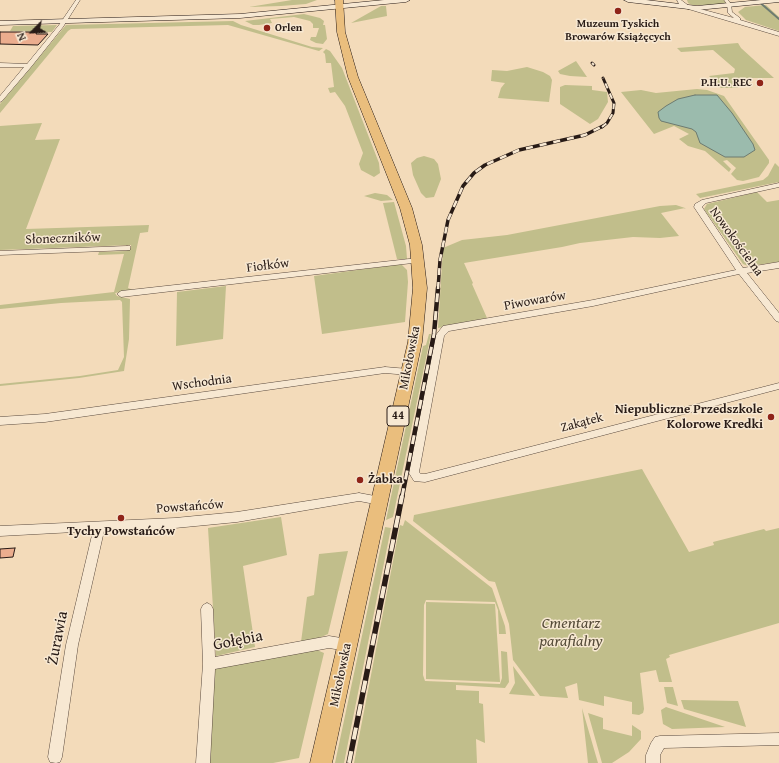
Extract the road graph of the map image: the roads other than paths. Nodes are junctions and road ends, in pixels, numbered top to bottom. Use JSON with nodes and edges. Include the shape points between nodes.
{"nodes":[{"id":1,"x":78,"y":0,"type":"edge"},
{"id":2,"x":321,"y":0,"type":"edge"},
{"id":3,"x":406,"y":0,"type":"edge"},
{"id":4,"x":628,"y":0,"type":"edge"},
{"id":5,"x":679,"y":0,"type":"edge"},
{"id":6,"x":778,"y":0,"type":"edge"},
{"id":7,"x":364,"y":2,"type":"edge"},
{"id":8,"x":728,"y":3,"type":"edge"},
{"id":9,"x":310,"y":5,"type":"junction"},
{"id":10,"x":334,"y":5,"type":"edge"},
{"id":11,"x":687,"y":7,"type":"junction"},
{"id":12,"x":339,"y":17,"type":"junction"},
{"id":13,"x":171,"y":18,"type":"junction"},
{"id":14,"x":64,"y":21,"type":"junction"},
{"id":15,"x":742,"y":22,"type":"junction"},
{"id":16,"x":0,"y":23,"type":"edge"},
{"id":17,"x":779,"y":34,"type":"edge"},
{"id":18,"x":0,"y":65,"type":"edge"},
{"id":19,"x":29,"y":66,"type":"junction"},
{"id":20,"x":353,"y":77,"type":"junction"},
{"id":21,"x":0,"y":100,"type":"edge"},
{"id":22,"x":779,"y":185,"type":"edge"},
{"id":23,"x":127,"y":248,"type":"dead end"},
{"id":24,"x":0,"y":253,"type":"edge"},
{"id":25,"x":418,"y":260,"type":"junction"},
{"id":26,"x":779,"y":265,"type":"edge"},
{"id":27,"x":741,"y":271,"type":"junction"},
{"id":28,"x":121,"y":294,"type":"dead end"},
{"id":29,"x":779,"y":319,"type":"edge"},
{"id":30,"x":408,"y":372,"type":"junction"},
{"id":31,"x":779,"y":386,"type":"edge"},
{"id":32,"x":0,"y":421,"type":"edge"},
{"id":33,"x":416,"y":476,"type":"joint"},
{"id":34,"x":380,"y":501,"type":"junction"},
{"id":35,"x":100,"y":526,"type":"junction"},
{"id":36,"x":0,"y":531,"type":"edge"},
{"id":37,"x":207,"y":609,"type":"dead end"},
{"id":38,"x":347,"y":645,"type":"junction"},
{"id":39,"x":209,"y":664,"type":"junction"},
{"id":40,"x":779,"y":738,"type":"edge"},
{"id":41,"x":55,"y":757,"type":"dead end"},
{"id":42,"x":203,"y":763,"type":"edge"},
{"id":43,"x":321,"y":763,"type":"edge"},
{"id":44,"x":653,"y":763,"type":"edge"}],
"edges":[{"from":1,"to":14,"type":"street"},
{"from":2,"to":9,"type":"main road"},
{"from":3,"to":7,"type":"main road"},
{"from":4,"to":11,"type":"main road"},
{"from":5,"to":11,"type":"street"},
{"from":6,"to":8,"type":"main road"},
{"from":7,"to":10,"type":"main road"},
{"from":7,"to":12,"type":"main road"},
{"from":8,"to":11,"type":"main road"},
{"from":8,"to":15,"type":"street","via":[[731,15]]},
{"from":9,"to":10,"type":"main road"},
{"from":9,"to":13,"type":"main road"},
{"from":10,"to":12,"type":"main road","name":"Mikołowska","number":"44"},
{"from":10,"to":13,"type":"main road","via":[[319,12],[301,10],[240,16]]},
{"from":10,"to":20,"type":"main road","name":"Mikołowska","number":"44","via":[[333,33],[336,47]]},
{"from":11,"to":15,"type":"street"},
{"from":12,"to":20,"type":"main road","name":"Mikołowska","number":"44"},
{"from":13,"to":14,"type":"main road"},
{"from":14,"to":16,"type":"main road"},
{"from":14,"to":19,"type":"street"},
{"from":15,"to":17,"type":"street"},
{"from":18,"to":19,"type":"street"},
{"from":19,"to":21,"type":"street"},
{"from":20,"to":25,"type":"main road","name":"Mikołowska","number":"44","via":[[406,208]]},
{"from":22,"to":27,"type":"street","name":"Nowokościelna","via":[[699,204],[699,211]]},
{"from":23,"to":24,"type":"street","name":"Słoneczników"},
{"from":25,"to":28,"type":"street","name":"Fiołków"},
{"from":25,"to":30,"type":"main road","name":"Mikołowska","number":"44","via":[[420,288]]},
{"from":26,"to":27,"type":"street","name":"Piwowarów"},
{"from":27,"to":29,"type":"street","name":"Nowokościelna"},
{"from":27,"to":33,"type":"street","name":"Piwowarów","via":[[586,305],[446,328],[440,335],[414,468]]},
{"from":30,"to":32,"type":"street","name":"Wschodnia","via":[[385,370],[45,418]]},
{"from":30,"to":34,"type":"main road","name":"Mikołowska","number":"44"},
{"from":31,"to":33,"type":"street","name":"Zakątek","via":[[425,478]]},
{"from":34,"to":35,"type":"street","name":"Powstańców","via":[[359,497],[231,518]]},
{"from":34,"to":38,"type":"main road","name":"Mikołowska","number":"44"},
{"from":35,"to":36,"type":"street","name":"Powstańców"},
{"from":35,"to":41,"type":"street","name":"Żurawia","via":[[72,645]]},
{"from":37,"to":39,"type":"street"},
{"from":38,"to":39,"type":"street","name":"Gołębia","via":[[329,642]]},
{"from":38,"to":43,"type":"main road","name":"Mikołowska","number":"44"},
{"from":39,"to":42,"type":"street","name":"Gołębia"},
{"from":40,"to":44,"type":"street","via":[[660,742],[653,755]]}]}
